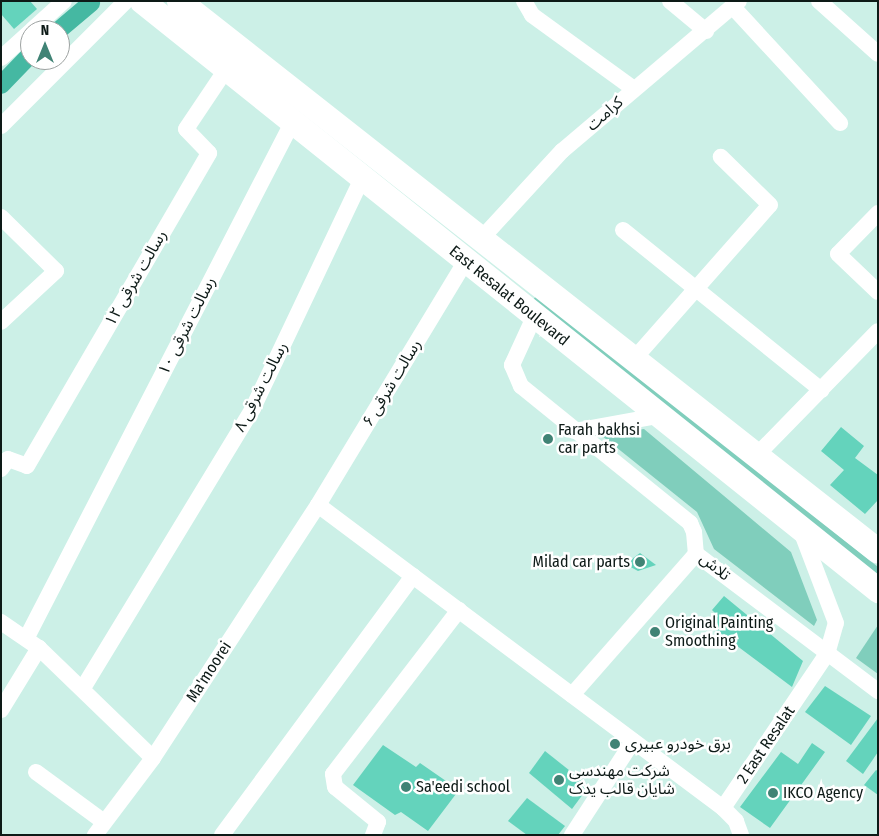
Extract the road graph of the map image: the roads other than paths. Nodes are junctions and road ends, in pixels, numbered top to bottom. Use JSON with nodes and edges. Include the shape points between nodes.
{"nodes":[{"id":1,"x":64,"y":1,"type":"edge"},
{"id":2,"x":126,"y":1,"type":"edge"},
{"id":3,"x":142,"y":1,"type":"edge"},
{"id":4,"x":179,"y":1,"type":"edge"},
{"id":5,"x":524,"y":1,"type":"edge"},
{"id":6,"x":670,"y":1,"type":"edge"},
{"id":7,"x":819,"y":1,"type":"edge"},
{"id":8,"x":736,"y":4,"type":"edge"},
{"id":9,"x":43,"y":20,"type":"edge"},
{"id":10,"x":706,"y":31,"type":"junction"},
{"id":11,"x":20,"y":41,"type":"edge"},
{"id":12,"x":878,"y":54,"type":"edge"},
{"id":13,"x":1,"y":58,"type":"edge"},
{"id":14,"x":235,"y":60,"type":"junction"},
{"id":15,"x":634,"y":89,"type":"junction"},
{"id":16,"x":293,"y":120,"type":"junction"},
{"id":17,"x":840,"y":123,"type":"dead end"},
{"id":18,"x":1,"y":126,"type":"edge"},
{"id":19,"x":721,"y":157,"type":"dead end"},
{"id":20,"x":362,"y":178,"type":"junction"},
{"id":21,"x":878,"y":213,"type":"edge"},
{"id":22,"x":1,"y":217,"type":"edge"},
{"id":23,"x":623,"y":230,"type":"dead end"},
{"id":24,"x":481,"y":239,"type":"junction"},
{"id":25,"x":466,"y":261,"type":"junction"},
{"id":26,"x":696,"y":290,"type":"junction"},
{"id":27,"x":878,"y":292,"type":"edge"},
{"id":28,"x":534,"y":317,"type":"junction"},
{"id":29,"x":1,"y":322,"type":"edge"},
{"id":30,"x":878,"y":331,"type":"edge"},
{"id":31,"x":634,"y":359,"type":"junction"},
{"id":32,"x":821,"y":390,"type":"junction"},
{"id":33,"x":657,"y":416,"type":"junction"},
{"id":34,"x":574,"y":431,"type":"junction"},
{"id":35,"x":757,"y":455,"type":"junction"},
{"id":36,"x":1,"y":469,"type":"edge"},
{"id":37,"x":318,"y":505,"type":"junction"},
{"id":38,"x":800,"y":529,"type":"junction"},
{"id":39,"x":878,"y":551,"type":"edge"},
{"id":40,"x":696,"y":554,"type":"junction"},
{"id":41,"x":414,"y":576,"type":"junction"},
{"id":42,"x":878,"y":590,"type":"edge"},
{"id":43,"x":459,"y":610,"type":"junction"},
{"id":44,"x":1,"y":622,"type":"edge"},
{"id":45,"x":26,"y":637,"type":"junction"},
{"id":46,"x":39,"y":648,"type":"junction"},
{"id":47,"x":827,"y":654,"type":"junction"},
{"id":48,"x":84,"y":688,"type":"junction"},
{"id":49,"x":878,"y":691,"type":"edge"},
{"id":50,"x":572,"y":695,"type":"junction"},
{"id":51,"x":1,"y":710,"type":"edge"},
{"id":52,"x":633,"y":741,"type":"junction"},
{"id":53,"x":153,"y":758,"type":"junction"},
{"id":54,"x":36,"y":772,"type":"dead end"},
{"id":55,"x":723,"y":808,"type":"junction"},
{"id":56,"x":97,"y":832,"type":"edge"},
{"id":57,"x":222,"y":835,"type":"edge"},
{"id":58,"x":373,"y":835,"type":"edge"},
{"id":59,"x":572,"y":835,"type":"edge"},
{"id":60,"x":741,"y":835,"type":"edge"}],
"edges":[{"from":1,"to":9,"type":"street"},
{"from":2,"to":18,"type":"street"},
{"from":3,"to":14,"type":"main road","name":"East Resalat Boulevard"},
{"from":4,"to":14,"type":"main road","name":"East Resalat Boulevard"},
{"from":5,"to":15,"type":"street","via":[[532,15]]},
{"from":6,"to":10,"type":"street"},
{"from":7,"to":12,"type":"street"},
{"from":8,"to":10,"type":"street","name":"کرامت"},
{"from":8,"to":17,"type":"street"},
{"from":10,"to":15,"type":"street","name":"کرامت"},
{"from":11,"to":13,"type":"street"},
{"from":14,"to":16,"type":"main road","name":"East Resalat Boulevard"},
{"from":14,"to":24,"type":"main road","name":"East Resalat Boulevard"},
{"from":14,"to":36,"type":"street","name":"رسالت شرقی ۱۲","via":[[186,129],[209,153],[27,466],[8,459]]},
{"from":15,"to":24,"type":"street","name":"کرامت","via":[[562,151]]},
{"from":16,"to":20,"type":"main road","name":"East Resalat Boulevard"},
{"from":16,"to":45,"type":"street","name":"رسالت شرقی ۱۰"},
{"from":19,"to":26,"type":"street","via":[[770,205]]},
{"from":20,"to":25,"type":"main road","name":"East Resalat Boulevard"},
{"from":20,"to":48,"type":"street","name":"رسالت شرقی ۸","via":[[253,408]]},
{"from":21,"to":27,"type":"street","via":[[838,254]]},
{"from":22,"to":29,"type":"street","via":[[56,271]]},
{"from":23,"to":26,"type":"street"},
{"from":24,"to":31,"type":"main road","name":"East Resalat Boulevard"},
{"from":25,"to":28,"type":"main road","name":"East Resalat Boulevard"},
{"from":25,"to":37,"type":"street","name":"رسالت شرقی ۶"},
{"from":26,"to":31,"type":"street"},
{"from":26,"to":32,"type":"street"},
{"from":28,"to":33,"type":"main road","name":"East Resalat Boulevard"},
{"from":28,"to":34,"type":"street","name":"تلاش","via":[[514,357],[512,373],[521,386]]},
{"from":30,"to":32,"type":"street"},
{"from":31,"to":35,"type":"main road","name":"East Resalat Boulevard"},
{"from":32,"to":35,"type":"street"},
{"from":33,"to":34,"type":"street"},
{"from":33,"to":38,"type":"main road","name":"East Resalat Boulevard"},
{"from":34,"to":40,"type":"street","name":"تلاش","via":[[690,523]]},
{"from":35,"to":39,"type":"main road","name":"East Resalat Boulevard"},
{"from":37,"to":41,"type":"street"},
{"from":37,"to":53,"type":"street","name":"Ma'moorei"},
{"from":38,"to":42,"type":"main road","name":"East Resalat Boulevard"},
{"from":38,"to":47,"type":"street","name":"2 East Resalat","via":[[836,624]]},
{"from":40,"to":47,"type":"street","name":"تلاش"},
{"from":40,"to":50,"type":"street"},
{"from":41,"to":43,"type":"street"},
{"from":41,"to":57,"type":"street"},
{"from":43,"to":50,"type":"street"},
{"from":43,"to":58,"type":"street","via":[[334,774],[335,787],[378,822]]},
{"from":44,"to":45,"type":"street"},
{"from":45,"to":46,"type":"street"},
{"from":46,"to":48,"type":"street"},
{"from":46,"to":51,"type":"street"},
{"from":47,"to":49,"type":"street","name":"تلاش"},
{"from":47,"to":55,"type":"street","name":"2 East Resalat"},
{"from":48,"to":53,"type":"street"},
{"from":50,"to":52,"type":"street"},
{"from":52,"to":55,"type":"street"},
{"from":52,"to":59,"type":"street"},
{"from":53,"to":56,"type":"street","name":"Ma'moorei"},
{"from":54,"to":56,"type":"street"},
{"from":55,"to":60,"type":"street","via":[[736,821]]}]}
